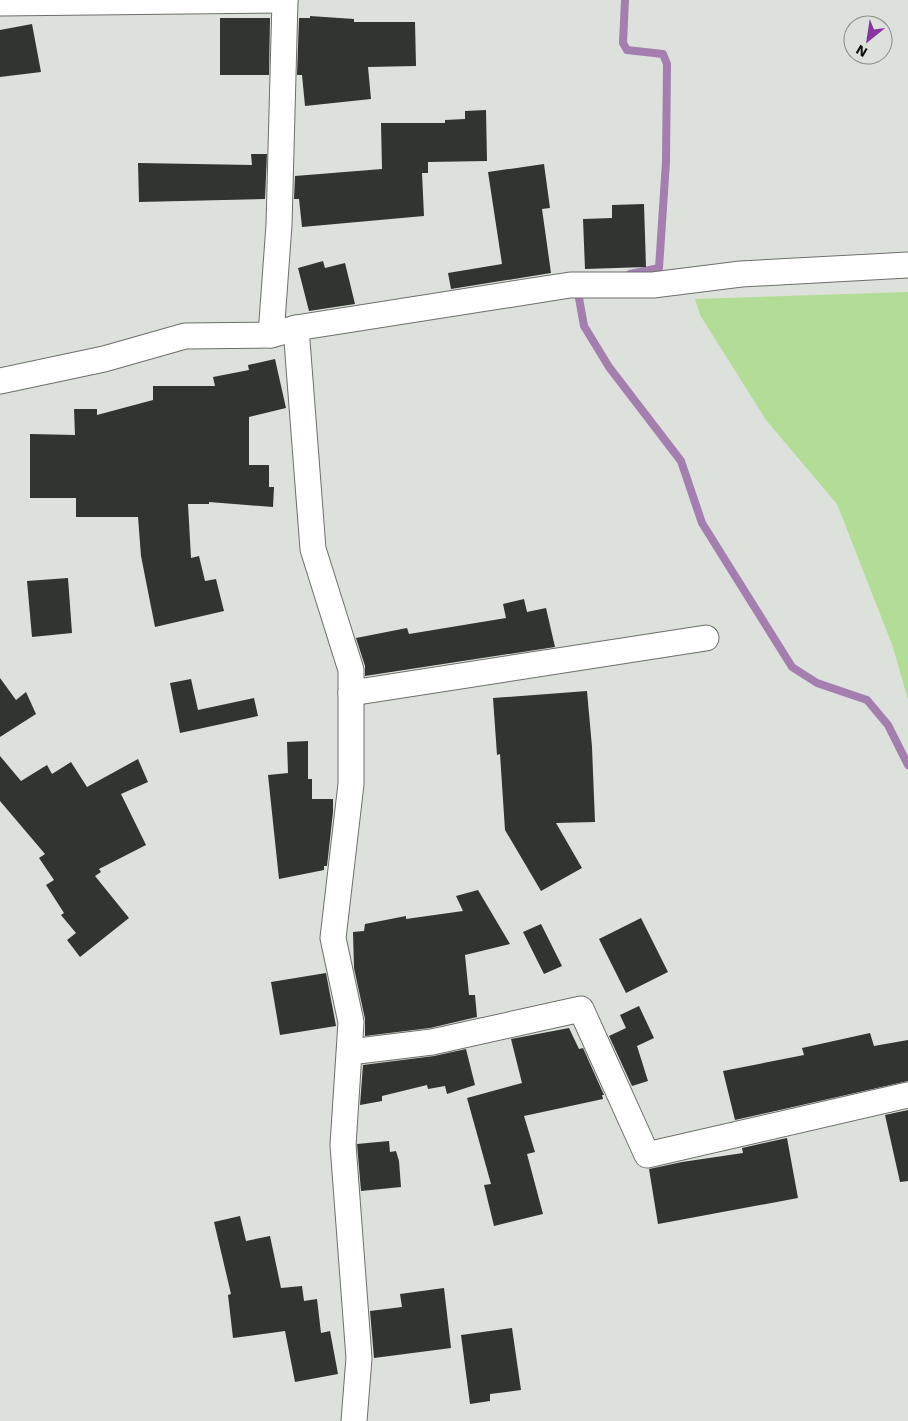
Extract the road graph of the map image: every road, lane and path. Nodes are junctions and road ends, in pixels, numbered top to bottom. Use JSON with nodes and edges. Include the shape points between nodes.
{"nodes":[{"id":1,"x":285,"y":0,"type":"edge"},
{"id":2,"x":0,"y":3,"type":"edge"},
{"id":3,"x":908,"y":266,"type":"edge"},
{"id":4,"x":296,"y":328,"type":"junction"},
{"id":5,"x":271,"y":335,"type":"junction"},
{"id":6,"x":0,"y":381,"type":"edge"},
{"id":7,"x":706,"y":638,"type":"dead end"},
{"id":8,"x":352,"y":693,"type":"junction"},
{"id":9,"x":350,"y":1052,"type":"junction"},
{"id":10,"x":908,"y":1095,"type":"edge"},
{"id":11,"x":354,"y":1421,"type":"edge"}],
"edges":[{"from":1,"to":2,"type":"street"},
{"from":1,"to":5,"type":"street","via":[[279,225]]},
{"from":3,"to":4,"type":"street","via":[[740,274],[653,285],[577,285]]},
{"from":4,"to":5,"type":"street"},
{"from":4,"to":8,"type":"street","via":[[313,548],[351,670]]},
{"from":5,"to":6,"type":"street","via":[[185,336],[104,359]]},
{"from":7,"to":8,"type":"street"},
{"from":8,"to":9,"type":"street","via":[[352,784],[333,938],[351,1022]]},
{"from":9,"to":10,"type":"street","via":[[432,1042],[581,1009],[647,1155]]},
{"from":9,"to":11,"type":"street","via":[[343,1145],[359,1358]]}]}
